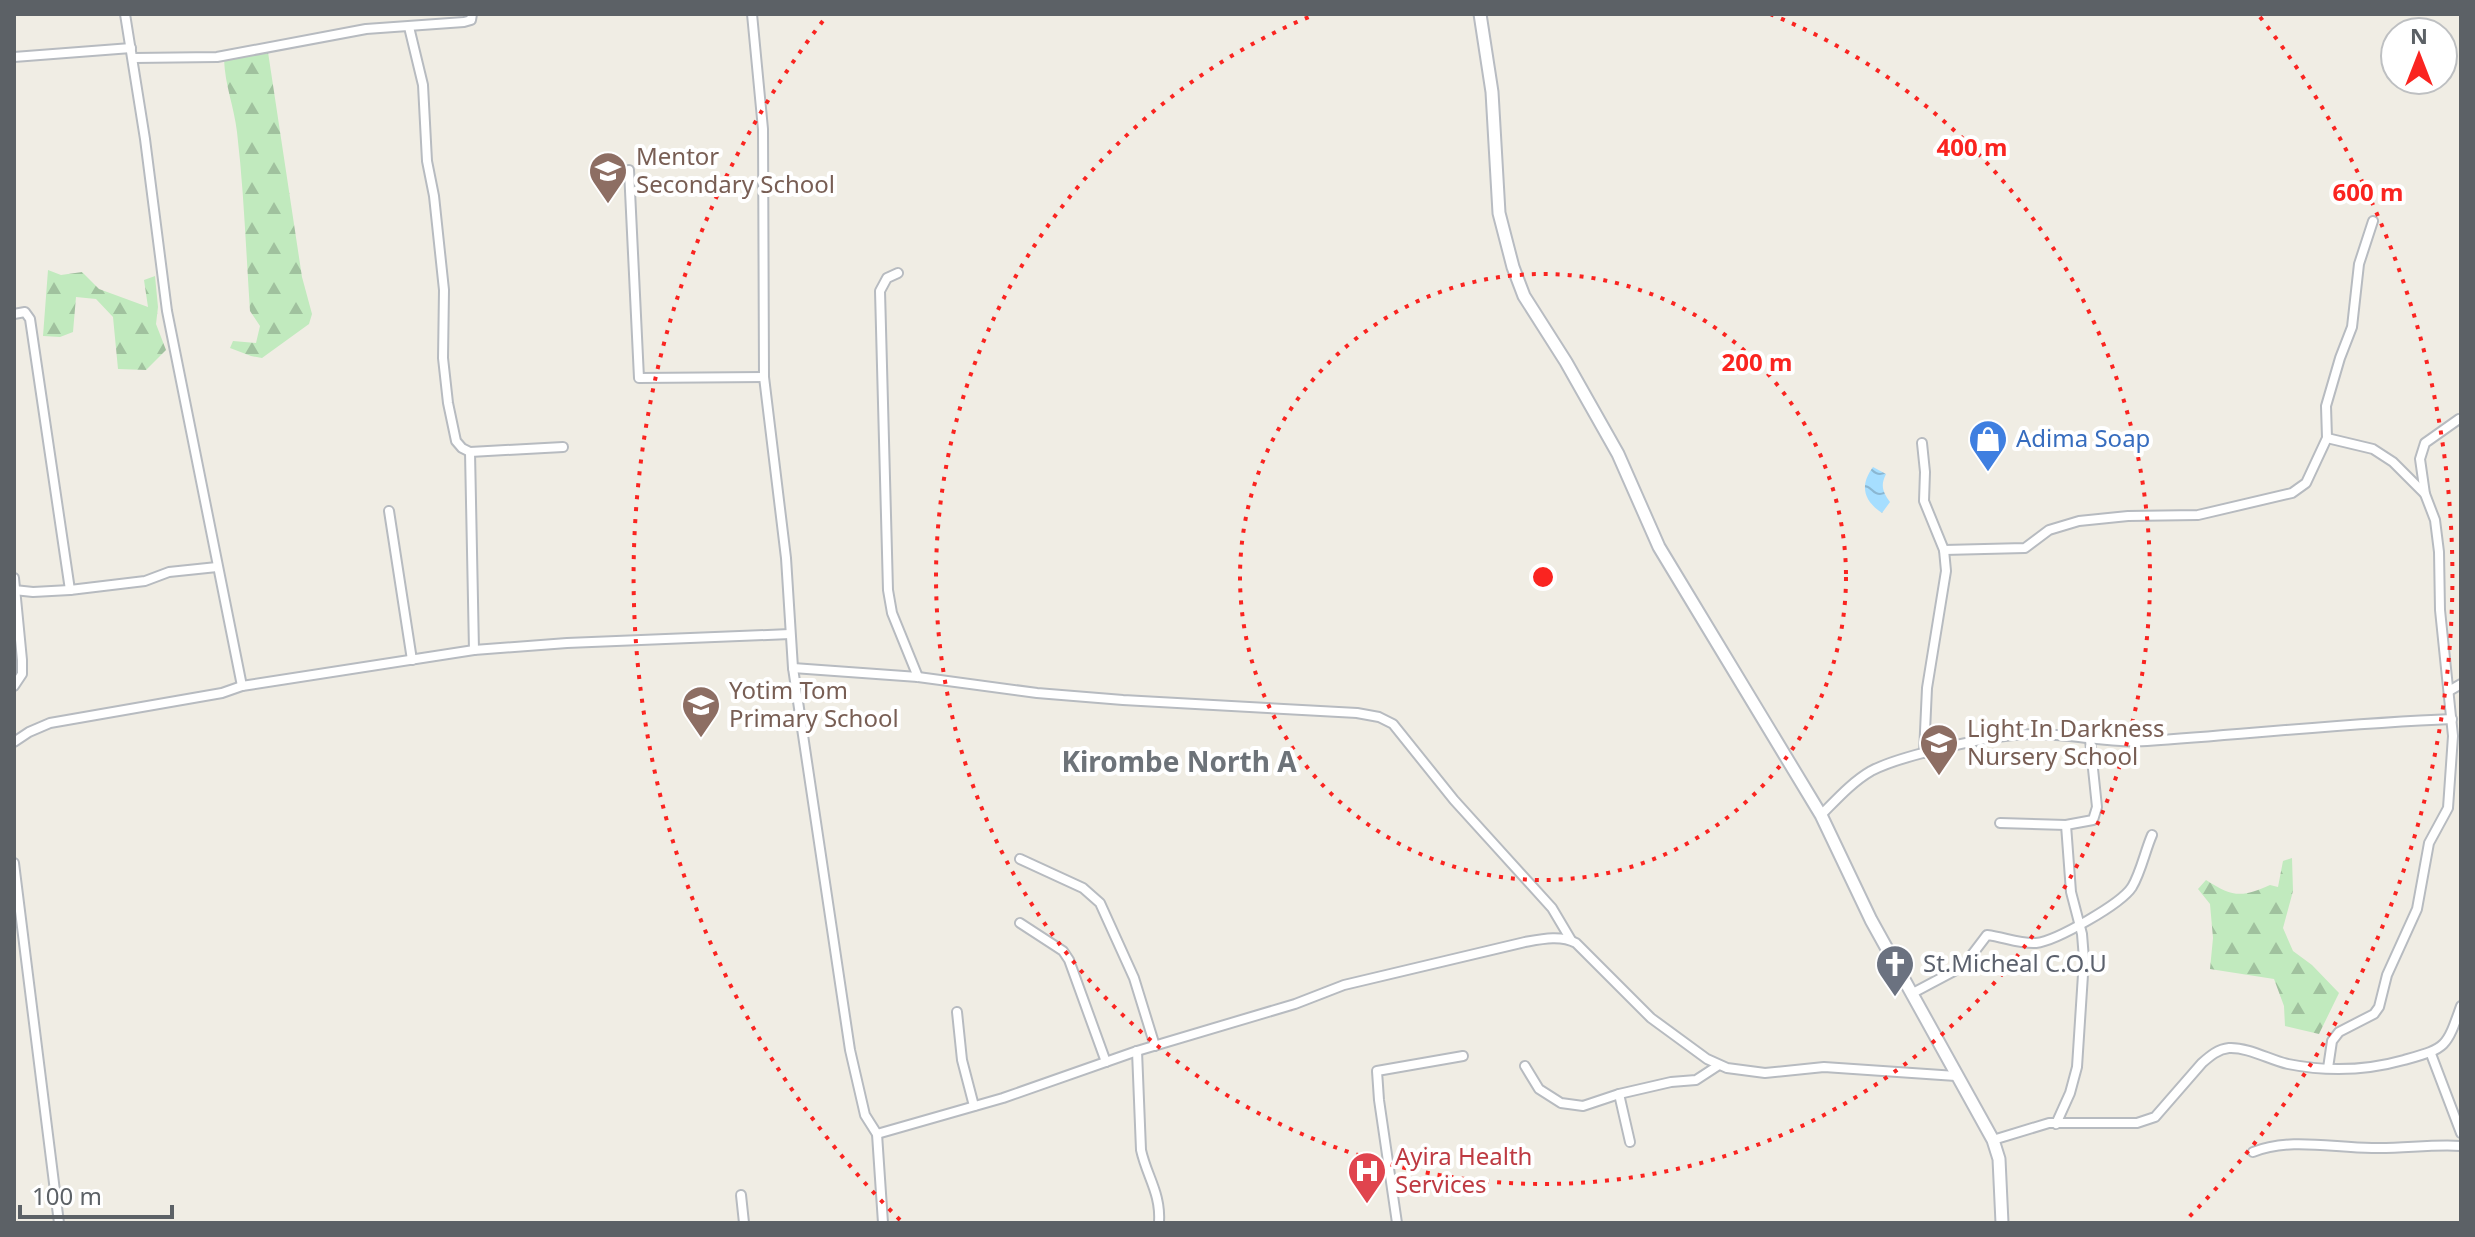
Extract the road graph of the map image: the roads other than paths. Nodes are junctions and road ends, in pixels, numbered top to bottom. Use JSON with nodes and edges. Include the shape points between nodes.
{"nodes":[{"id":1,"x":125,"y":14,"type":"edge"},
{"id":2,"x":472,"y":14,"type":"edge"},
{"id":3,"x":752,"y":14,"type":"edge"},
{"id":4,"x":1480,"y":14,"type":"edge"},
{"id":5,"x":409,"y":27,"type":"junction"},
{"id":6,"x":131,"y":48,"type":"junction"},
{"id":7,"x":14,"y":57,"type":"edge"},
{"id":8,"x":134,"y":58,"type":"junction"},
{"id":9,"x":629,"y":170,"type":"dead end"},
{"id":10,"x":2373,"y":221,"type":"dead end"},
{"id":11,"x":898,"y":273,"type":"dead end"},
{"id":12,"x":14,"y":314,"type":"edge"},
{"id":13,"x":764,"y":377,"type":"junction"},
{"id":14,"x":2459,"y":419,"type":"dead end"},
{"id":15,"x":2327,"y":438,"type":"junction"},
{"id":16,"x":1922,"y":443,"type":"dead end"},
{"id":17,"x":563,"y":447,"type":"dead end"},
{"id":18,"x":470,"y":452,"type":"junction"},
{"id":19,"x":2425,"y":494,"type":"junction"},
{"id":20,"x":389,"y":511,"type":"dead end"},
{"id":21,"x":1944,"y":550,"type":"junction"},
{"id":22,"x":217,"y":567,"type":"junction"},
{"id":23,"x":14,"y":578,"type":"edge"},
{"id":24,"x":15,"y":590,"type":"edge"},
{"id":25,"x":70,"y":590,"type":"junction"},
{"id":26,"x":790,"y":634,"type":"junction"},
{"id":27,"x":474,"y":650,"type":"junction"},
{"id":28,"x":412,"y":660,"type":"junction"},
{"id":29,"x":793,"y":668,"type":"junction"},
{"id":30,"x":918,"y":677,"type":"junction"},
{"id":31,"x":2461,"y":684,"type":"edge"},
{"id":32,"x":14,"y":686,"type":"edge"},
{"id":33,"x":242,"y":686,"type":"junction"},
{"id":34,"x":2449,"y":691,"type":"junction"},
{"id":35,"x":2452,"y":719,"type":"junction"},
{"id":36,"x":2090,"y":740,"type":"junction"},
{"id":37,"x":14,"y":742,"type":"edge"},
{"id":38,"x":1924,"y":753,"type":"junction"},
{"id":39,"x":1821,"y":815,"type":"junction"},
{"id":40,"x":2000,"y":823,"type":"dead end"},
{"id":41,"x":2066,"y":825,"type":"junction"},
{"id":42,"x":2152,"y":835,"type":"dead end"},
{"id":43,"x":1020,"y":859,"type":"dead end"},
{"id":44,"x":14,"y":863,"type":"edge"},
{"id":45,"x":16,"y":905,"type":"edge"},
{"id":46,"x":1020,"y":923,"type":"dead end"},
{"id":47,"x":2079,"y":925,"type":"junction"},
{"id":48,"x":1571,"y":940,"type":"junction"},
{"id":49,"x":1911,"y":994,"type":"junction"},
{"id":50,"x":2461,"y":1006,"type":"edge"},
{"id":51,"x":957,"y":1012,"type":"dead end"},
{"id":52,"x":1155,"y":1046,"type":"junction"},
{"id":53,"x":1137,"y":1051,"type":"junction"},
{"id":54,"x":2431,"y":1054,"type":"junction"},
{"id":55,"x":1463,"y":1056,"type":"dead end"},
{"id":56,"x":1106,"y":1062,"type":"junction"},
{"id":57,"x":1719,"y":1065,"type":"junction"},
{"id":58,"x":1525,"y":1066,"type":"dead end"},
{"id":59,"x":2328,"y":1068,"type":"junction"},
{"id":60,"x":1956,"y":1076,"type":"junction"},
{"id":61,"x":1619,"y":1094,"type":"junction"},
{"id":62,"x":974,"y":1106,"type":"junction"},
{"id":63,"x":2056,"y":1124,"type":"junction"},
{"id":64,"x":2461,"y":1133,"type":"edge"},
{"id":65,"x":877,"y":1134,"type":"junction"},
{"id":66,"x":1993,"y":1140,"type":"junction"},
{"id":67,"x":1630,"y":1142,"type":"dead end"},
{"id":68,"x":2461,"y":1146,"type":"edge"},
{"id":69,"x":2253,"y":1152,"type":"dead end"},
{"id":70,"x":741,"y":1195,"type":"dead end"},
{"id":71,"x":59,"y":1223,"type":"edge"},
{"id":72,"x":744,"y":1223,"type":"edge"},
{"id":73,"x":883,"y":1223,"type":"edge"},
{"id":74,"x":1159,"y":1223,"type":"edge"},
{"id":75,"x":1397,"y":1223,"type":"edge"},
{"id":76,"x":2002,"y":1223,"type":"edge"}],
"edges":[{"from":1,"to":6,"type":"street"},
{"from":2,"to":5,"type":"street","via":[[464,22]]},
{"from":3,"to":13,"type":"street","via":[[763,129]]},
{"from":4,"to":39,"type":"street","via":[[1492,92],[1499,213],[1524,296],[1618,454],[1659,547]]},
{"from":5,"to":8,"type":"street","via":[[366,29],[217,57]]},
{"from":5,"to":18,"type":"street","via":[[423,85],[444,290],[448,403],[456,441]]},
{"from":6,"to":7,"type":"street"},
{"from":6,"to":8,"type":"street"},
{"from":8,"to":22,"type":"street","via":[[167,311]]},
{"from":9,"to":13,"type":"street","via":[[639,378]]},
{"from":10,"to":15,"type":"street","via":[[2359,264],[2352,327],[2326,406]]},
{"from":11,"to":30,"type":"street","via":[[887,278],[880,291],[888,590]]},
{"from":12,"to":25,"type":"street","via":[[25,312],[30,319]]},
{"from":13,"to":26,"type":"street"},
{"from":14,"to":19,"type":"street","via":[[2421,451]]},
{"from":15,"to":19,"type":"street","via":[[2373,449]]},
{"from":15,"to":21,"type":"street","via":[[2306,483],[2292,493],[2198,515],[2079,521],[2049,530],[2025,548]]},
{"from":16,"to":21,"type":"street","via":[[1926,509]]},
{"from":17,"to":18,"type":"street"},
{"from":18,"to":27,"type":"street"},
{"from":19,"to":34,"type":"street","via":[[2435,520]]},
{"from":20,"to":28,"type":"street"},
{"from":21,"to":38,"type":"street","via":[[1945,588],[1927,688]]},
{"from":22,"to":25,"type":"street"},
{"from":22,"to":33,"type":"street"},
{"from":23,"to":24,"type":"street"},
{"from":24,"to":25,"type":"street"},
{"from":24,"to":32,"type":"street","via":[[22,674]]},
{"from":26,"to":27,"type":"street"},
{"from":26,"to":29,"type":"street"},
{"from":27,"to":28,"type":"street"},
{"from":28,"to":33,"type":"street"},
{"from":29,"to":30,"type":"street"},
{"from":29,"to":65,"type":"street","via":[[850,1050],[865,1115]]},
{"from":30,"to":48,"type":"street","via":[[1037,693],[1388,719],[1552,908]]},
{"from":31,"to":34,"type":"street"},
{"from":33,"to":37,"type":"street","via":[[50,723]]},
{"from":34,"to":35,"type":"street"},
{"from":35,"to":36,"type":"street","via":[[2138,742]]},
{"from":35,"to":59,"type":"street","via":[[2448,808],[2429,843],[2417,909],[2387,975],[2379,1007],[2339,1032],[2332,1041]]},
{"from":36,"to":38,"type":"street","via":[[2029,734]]},
{"from":36,"to":41,"type":"street","via":[[2097,807],[2093,820]]},
{"from":38,"to":39,"type":"street","via":[[1869,772]]},
{"from":39,"to":49,"type":"street"},
{"from":40,"to":41,"type":"street"},
{"from":41,"to":47,"type":"street"},
{"from":42,"to":47,"type":"street","via":[[2130,890]]},
{"from":43,"to":52,"type":"street","via":[[1083,888],[1100,903],[1134,978]]},
{"from":44,"to":45,"type":"street"},
{"from":45,"to":71,"type":"street"},
{"from":46,"to":56,"type":"street","via":[[1063,951]]},
{"from":47,"to":49,"type":"street","via":[[2038,943],[1987,935],[1958,969]]},
{"from":47,"to":63,"type":"street","via":[[2084,946],[2077,1067]]},
{"from":48,"to":52,"type":"street","via":[[1525,942],[1381,975]]},
{"from":48,"to":57,"type":"street","via":[[1651,1018]]},
{"from":49,"to":60,"type":"street"},
{"from":50,"to":54,"type":"street","via":[[2449,1036]]},
{"from":51,"to":62,"type":"street"},
{"from":52,"to":53,"type":"street"},
{"from":53,"to":56,"type":"street"},
{"from":53,"to":74,"type":"street","via":[[1141,1150],[1156,1189]]},
{"from":54,"to":59,"type":"street","via":[[2361,1070]]},
{"from":54,"to":64,"type":"street"},
{"from":55,"to":75,"type":"street","via":[[1377,1071]]},
{"from":56,"to":62,"type":"street"},
{"from":57,"to":60,"type":"street","via":[[1765,1073],[1824,1067]]},
{"from":57,"to":61,"type":"street","via":[[1696,1080]]},
{"from":58,"to":61,"type":"street","via":[[1536,1086],[1561,1103],[1583,1106]]},
{"from":59,"to":63,"type":"street","via":[[2224,1049],[2202,1063],[2151,1120]]},
{"from":60,"to":66,"type":"street"},
{"from":61,"to":67,"type":"street"},
{"from":62,"to":65,"type":"street"},
{"from":63,"to":66,"type":"street"},
{"from":65,"to":73,"type":"street"},
{"from":66,"to":76,"type":"street"},
{"from":68,"to":69,"type":"street","via":[[2289,1144]]},
{"from":70,"to":72,"type":"street"}]}
